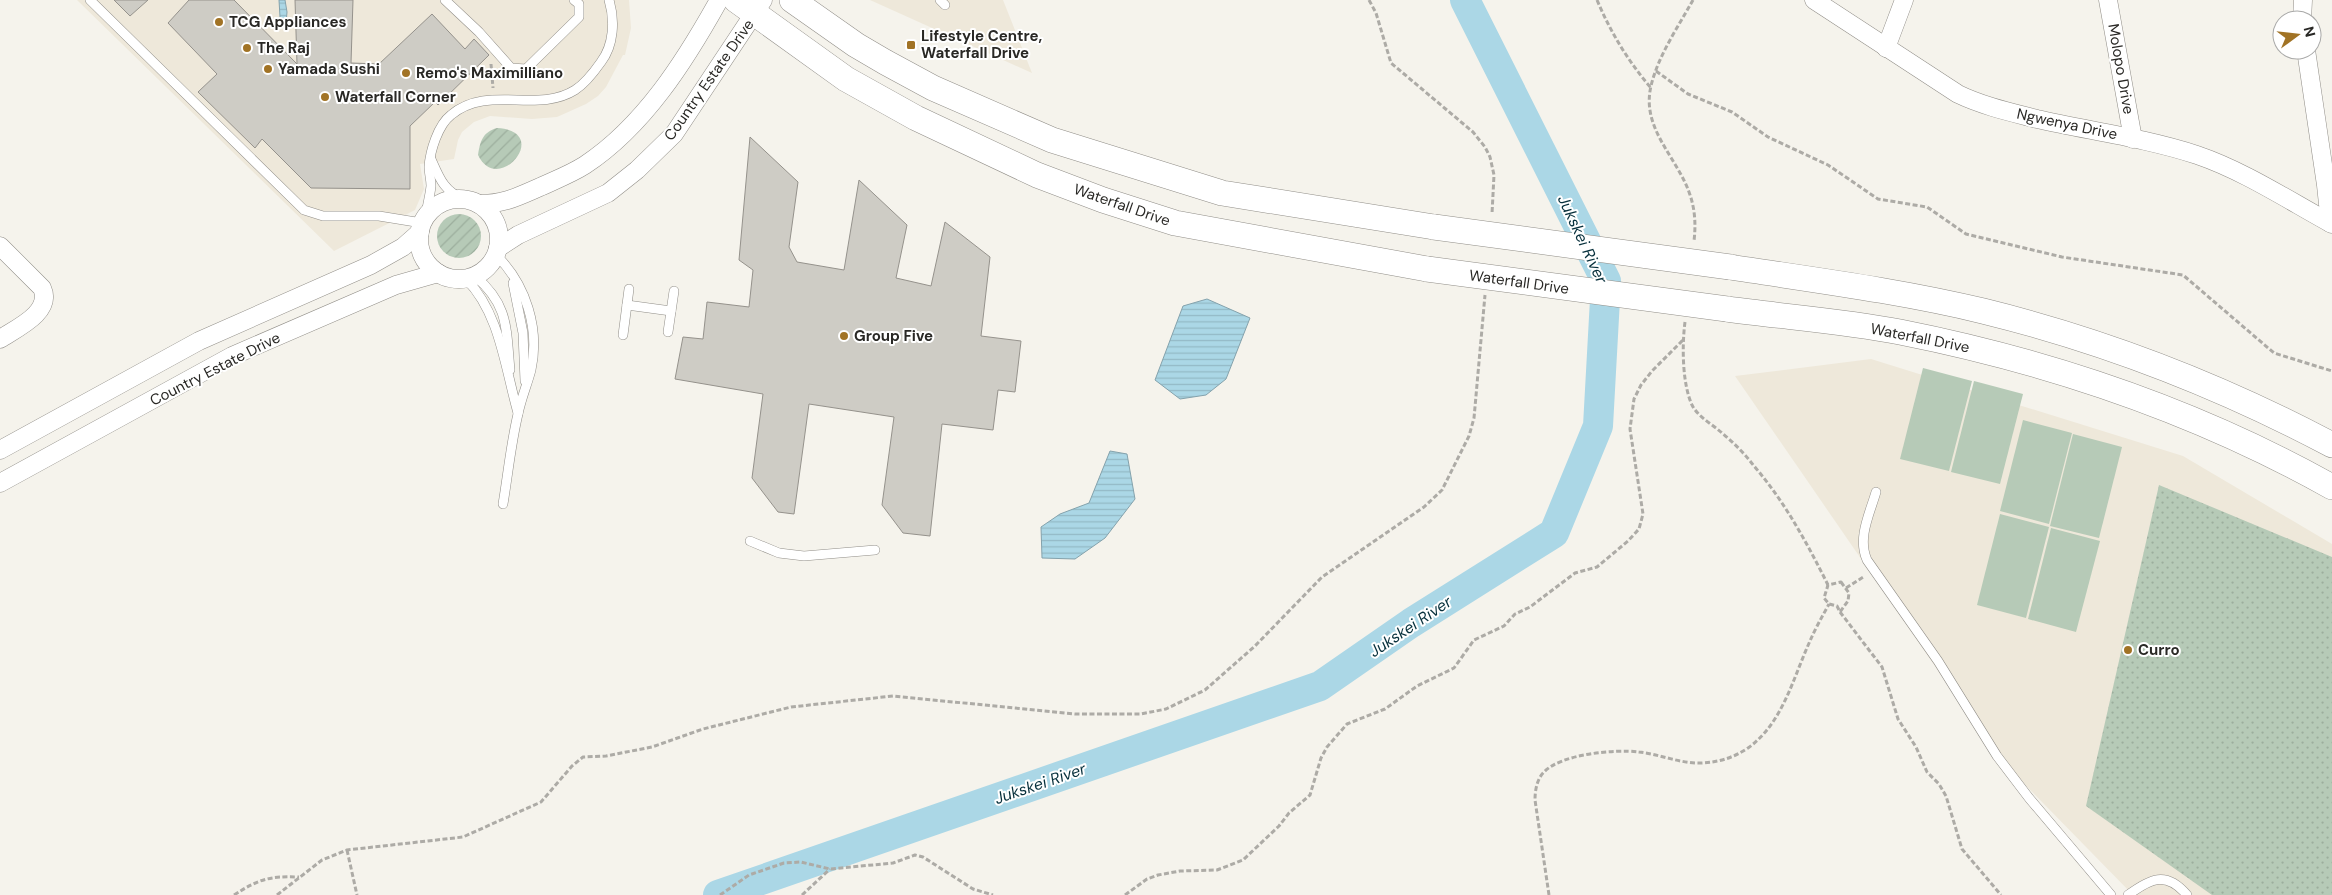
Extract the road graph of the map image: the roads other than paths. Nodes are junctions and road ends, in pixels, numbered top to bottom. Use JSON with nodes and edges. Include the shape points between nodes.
{"nodes":[{"id":1,"x":90,"y":0,"type":"edge"},
{"id":2,"x":445,"y":0,"type":"edge"},
{"id":3,"x":574,"y":0,"type":"edge"},
{"id":4,"x":609,"y":0,"type":"edge"},
{"id":5,"x":719,"y":0,"type":"edge"},
{"id":6,"x":792,"y":0,"type":"edge"},
{"id":7,"x":1814,"y":0,"type":"edge"},
{"id":8,"x":1904,"y":0,"type":"edge"},
{"id":9,"x":2108,"y":0,"type":"edge"},
{"id":10,"x":751,"y":5,"type":"edge"},
{"id":11,"x":1886,"y":48,"type":"junction"},
{"id":12,"x":2307,"y":60,"type":"edge"},
{"id":13,"x":2132,"y":139,"type":"junction"},
{"id":14,"x":430,"y":156,"type":"junction"},
{"id":15,"x":471,"y":202,"type":"junction"},
{"id":16,"x":2331,"y":223,"type":"edge"},
{"id":17,"x":423,"y":224,"type":"junction"},
{"id":18,"x":0,"y":246,"type":"edge"},
{"id":19,"x":497,"y":252,"type":"junction"},
{"id":20,"x":438,"y":273,"type":"junction"},
{"id":21,"x":470,"y":277,"type":"junction"},
{"id":22,"x":629,"y":289,"type":"dead end"},
{"id":23,"x":674,"y":291,"type":"dead end"},
{"id":24,"x":627,"y":305,"type":"junction"},
{"id":25,"x":671,"y":311,"type":"junction"},
{"id":26,"x":668,"y":332,"type":"dead end"},
{"id":27,"x":623,"y":335,"type":"dead end"},
{"id":28,"x":0,"y":338,"type":"edge"},
{"id":29,"x":518,"y":413,"type":"junction"},
{"id":30,"x":2332,"y":444,"type":"edge"},
{"id":31,"x":0,"y":450,"type":"edge"},
{"id":32,"x":0,"y":483,"type":"edge"},
{"id":33,"x":2332,"y":487,"type":"edge"},
{"id":34,"x":1876,"y":492,"type":"dead end"},
{"id":35,"x":503,"y":504,"type":"dead end"},
{"id":36,"x":750,"y":541,"type":"dead end"},
{"id":37,"x":875,"y":550,"type":"dead end"},
{"id":38,"x":2111,"y":895,"type":"edge"},
{"id":39,"x":2128,"y":895,"type":"edge"},
{"id":40,"x":2187,"y":895,"type":"edge"}],
"edges":[{"from":1,"to":17,"type":"lane","via":[[304,210],[323,216],[378,216]]},
{"from":2,"to":3,"type":"lane","via":[[512,68],[519,69],[526,69],[578,17],[579,4]]},
{"from":4,"to":14,"type":"lane","via":[[613,20],[611,39],[605,57],[585,83],[557,97],[494,98],[465,106],[450,115]]},
{"from":5,"to":15,"type":"street","via":[[679,66],[633,124],[616,140],[585,165],[508,201]]},
{"from":6,"to":30,"type":"main road","bridge":true,"via":[[856,45],[933,88],[1052,140],[1222,193],[1434,227],[1887,291],[1983,311],[2104,346],[2181,373]]},
{"from":7,"to":11,"type":"street","name":"Ngwenya Drive"},
{"from":8,"to":11,"type":"street"},
{"from":9,"to":13,"type":"street","name":"Molopo Drive"},
{"from":10,"to":19,"type":"street","name":"Country Estate Drive","via":[[674,134],[637,170],[608,194],[518,235]]},
{"from":10,"to":33,"type":"main road","name":"Waterfall Drive","bridge":true,"via":[[846,79],[916,118],[1037,175],[1175,223],[1427,269],[1898,332],[1979,349],[2161,406],[2292,465]]},
{"from":11,"to":13,"type":"street","name":"Ngwenya Drive","via":[[1972,101]]},
{"from":12,"to":16,"type":"street"},
{"from":13,"to":16,"type":"street","name":"Ngwenya Drive","via":[[2197,155]]},
{"from":14,"to":15,"type":"lane","via":[[449,192]]},
{"from":14,"to":17,"type":"lane","via":[[430,186]]},
{"from":15,"to":17,"type":"street","via":[[443,202]]},
{"from":15,"to":19,"type":"street","via":[[489,212],[496,223],[499,235]]},
{"from":17,"to":20,"type":"street","via":[[420,244],[423,256]]},
{"from":17,"to":31,"type":"street","name":"Country Estate Drive","via":[[403,247],[371,265],[199,341]]},
{"from":18,"to":28,"type":"street","via":[[44,292],[40,310]]},
{"from":19,"to":21,"type":"street","via":[[488,268]]},
{"from":19,"to":29,"type":"lane","via":[[509,268],[527,305],[533,330],[534,351]]},
{"from":20,"to":21,"type":"street","via":[[448,278]]},
{"from":20,"to":32,"type":"street","name":"Country Estate Drive","via":[[396,285],[232,356]]},
{"from":21,"to":29,"type":"lane","via":[[493,293],[500,306],[507,332],[512,393]]},
{"from":22,"to":24,"type":"lane"},
{"from":23,"to":25,"type":"lane"},
{"from":24,"to":25,"type":"lane"},
{"from":24,"to":27,"type":"lane"},
{"from":25,"to":26,"type":"lane"},
{"from":29,"to":35,"type":"lane"},
{"from":34,"to":38,"type":"lane","via":[[1863,552],[1998,756]]},
{"from":36,"to":37,"type":"lane","via":[[779,552],[804,556]]},
{"from":39,"to":40,"type":"lane","via":[[2148,881],[2158,879],[2170,881]]}]}
